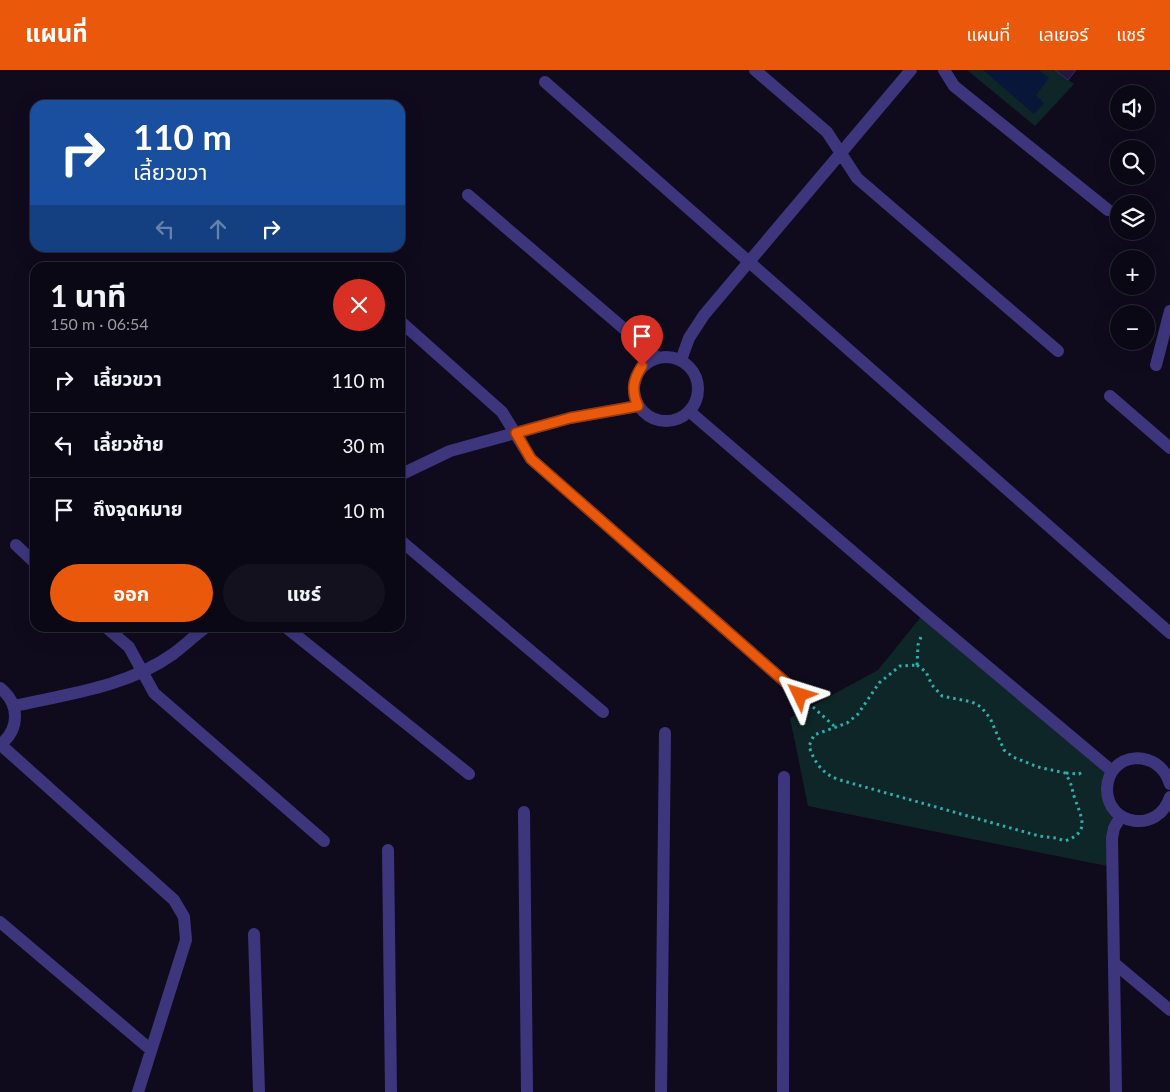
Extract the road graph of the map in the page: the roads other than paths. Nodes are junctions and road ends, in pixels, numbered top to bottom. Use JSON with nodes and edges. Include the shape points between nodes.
{"nodes":[{"id":1,"x":754,"y":70,"type":"edge"},
{"id":2,"x":912,"y":70,"type":"edge"},
{"id":3,"x":944,"y":70,"type":"edge"},
{"id":4,"x":545,"y":82,"type":"dead end"},
{"id":5,"x":841,"y":154,"type":"junction"},
{"id":6,"x":468,"y":195,"type":"dead end"},
{"id":7,"x":1108,"y":210,"type":"dead end"},
{"id":8,"x":749,"y":262,"type":"junction"},
{"id":9,"x":1170,"y":311,"type":"edge"},
{"id":10,"x":405,"y":325,"type":"edge"},
{"id":11,"x":1058,"y":351,"type":"dead end"},
{"id":12,"x":657,"y":357,"type":"junction"},
{"id":13,"x":681,"y":360,"type":"junction"},
{"id":14,"x":1156,"y":365,"type":"dead end"},
{"id":15,"x":1110,"y":396,"type":"dead end"},
{"id":16,"x":638,"y":406,"type":"junction"},
{"id":17,"x":689,"y":411,"type":"junction"},
{"id":18,"x":516,"y":433,"type":"junction"},
{"id":19,"x":1170,"y":448,"type":"edge"},
{"id":20,"x":405,"y":472,"type":"edge"},
{"id":21,"x":405,"y":544,"type":"edge"},
{"id":22,"x":16,"y":545,"type":"dead end"},
{"id":23,"x":30,"y":558,"type":"edge"},
{"id":24,"x":112,"y":632,"type":"edge"},
{"id":25,"x":200,"y":632,"type":"edge"},
{"id":26,"x":292,"y":632,"type":"edge"},
{"id":27,"x":1170,"y":633,"type":"edge"},
{"id":28,"x":142,"y":671,"type":"junction"},
{"id":29,"x":0,"y":688,"type":"edge"},
{"id":30,"x":800,"y":695,"type":"road end"},
{"id":31,"x":14,"y":706,"type":"junction"},
{"id":32,"x":603,"y":712,"type":"dead end"},
{"id":33,"x":666,"y":733,"type":"dead end"},
{"id":34,"x":0,"y":745,"type":"edge"},
{"id":35,"x":1112,"y":770,"type":"junction"},
{"id":36,"x":469,"y":774,"type":"dead end"},
{"id":37,"x":784,"y":777,"type":"dead end"},
{"id":38,"x":1169,"y":779,"type":"edge"},
{"id":39,"x":1170,"y":797,"type":"edge"},
{"id":40,"x":524,"y":812,"type":"dead end"},
{"id":41,"x":1120,"y":816,"type":"junction"},
{"id":42,"x":1166,"y":816,"type":"edge"},
{"id":43,"x":324,"y":841,"type":"dead end"},
{"id":44,"x":388,"y":850,"type":"dead end"},
{"id":45,"x":0,"y":922,"type":"edge"},
{"id":46,"x":254,"y":934,"type":"dead end"},
{"id":47,"x":1114,"y":963,"type":"junction"},
{"id":48,"x":1170,"y":1010,"type":"edge"},
{"id":49,"x":151,"y":1050,"type":"junction"},
{"id":50,"x":138,"y":1092,"type":"edge"},
{"id":51,"x":259,"y":1092,"type":"edge"},
{"id":52,"x":391,"y":1092,"type":"edge"},
{"id":53,"x":527,"y":1092,"type":"edge"},
{"id":54,"x":661,"y":1092,"type":"edge"},
{"id":55,"x":782,"y":1092,"type":"edge"},
{"id":56,"x":1116,"y":1092,"type":"edge"}],
"edges":[{"from":1,"to":5,"type":"street","via":[[827,132]]},
{"from":2,"to":5,"type":"street"},
{"from":3,"to":7,"type":"street","via":[[954,86]]},
{"from":4,"to":8,"type":"street"},
{"from":5,"to":8,"type":"street"},
{"from":5,"to":11,"type":"street","via":[[857,178]]},
{"from":6,"to":12,"type":"street"},
{"from":8,"to":13,"type":"street","via":[[704,316],[689,338]]},
{"from":8,"to":27,"type":"street"},
{"from":9,"to":14,"type":"street"},
{"from":10,"to":18,"type":"street","via":[[502,412]]},
{"from":12,"to":13,"type":"street","via":[[671,356]]},
{"from":12,"to":16,"type":"street","via":[[642,366],[636,375],[633,396]]},
{"from":13,"to":17,"type":"street","via":[[696,376],[698,386],[697,398]]},
{"from":15,"to":19,"type":"street"},
{"from":16,"to":17,"type":"street","via":[[644,414],[664,422],[675,420]]},
{"from":16,"to":18,"type":"street","via":[[570,418]]},
{"from":17,"to":35,"type":"street"},
{"from":18,"to":20,"type":"street","via":[[450,452]]},
{"from":18,"to":30,"type":"street","via":[[531,459]]},
{"from":21,"to":32,"type":"street"},
{"from":22,"to":23,"type":"street"},
{"from":24,"to":28,"type":"street","via":[[129,647]]},
{"from":25,"to":28,"type":"street","via":[[172,655]]},
{"from":26,"to":36,"type":"street"},
{"from":28,"to":31,"type":"street","via":[[102,687]]},
{"from":28,"to":43,"type":"street","via":[[154,693]]},
{"from":29,"to":31,"type":"street"},
{"from":31,"to":34,"type":"street","via":[[14,727]]},
{"from":33,"to":54,"type":"street"},
{"from":34,"to":49,"type":"street","via":[[174,900],[184,917],[186,940]]},
{"from":35,"to":38,"type":"street","via":[[1127,761],[1142,758],[1162,767]]},
{"from":35,"to":41,"type":"street","via":[[1107,790],[1113,808]]},
{"from":37,"to":55,"type":"street"},
{"from":39,"to":42,"type":"street","via":[[1165,808]]},
{"from":40,"to":53,"type":"street"},
{"from":41,"to":42,"type":"street","via":[[1140,822]]},
{"from":41,"to":47,"type":"street","via":[[1112,838]]},
{"from":44,"to":52,"type":"street"},
{"from":45,"to":49,"type":"street"},
{"from":46,"to":51,"type":"street"},
{"from":47,"to":48,"type":"street"},
{"from":47,"to":56,"type":"street"},
{"from":49,"to":50,"type":"street"}]}
